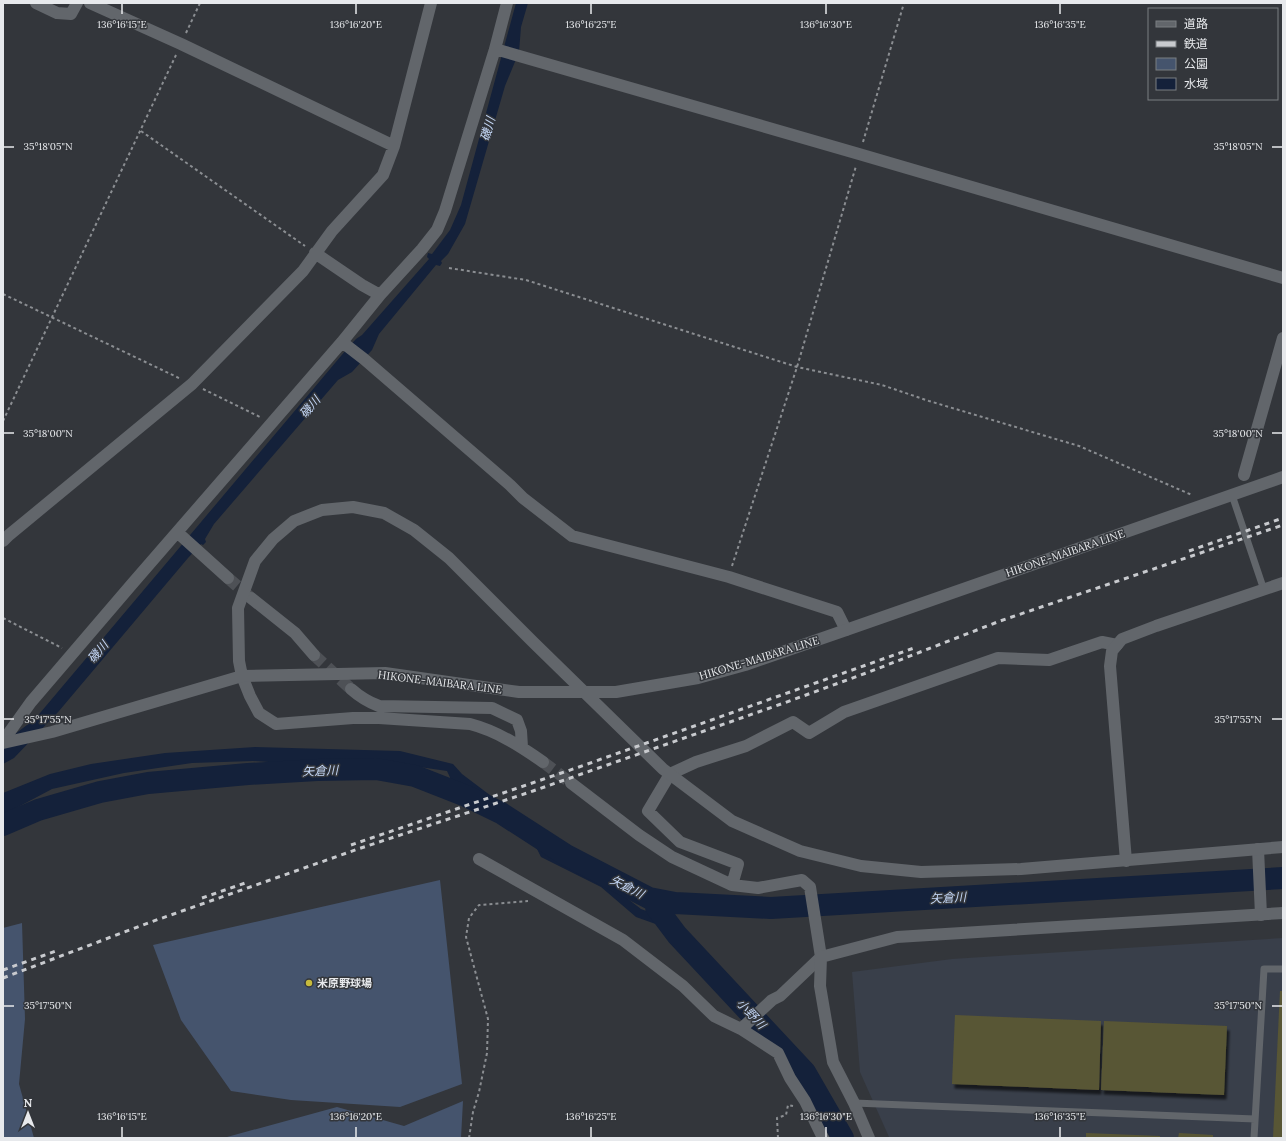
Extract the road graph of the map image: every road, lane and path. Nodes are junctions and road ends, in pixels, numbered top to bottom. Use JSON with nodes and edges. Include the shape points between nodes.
{"nodes":[{"id":1,"x":36,"y":3,"type":"edge"},
{"id":2,"x":77,"y":3,"type":"edge"},
{"id":3,"x":90,"y":3,"type":"edge"},
{"id":4,"x":200,"y":3,"type":"edge"},
{"id":5,"x":431,"y":3,"type":"edge"},
{"id":6,"x":507,"y":3,"type":"edge"},
{"id":7,"x":904,"y":3,"type":"edge"},
{"id":8,"x":181,"y":44,"type":"junction"},
{"id":9,"x":497,"y":50,"type":"junction"},
{"id":10,"x":141,"y":131,"type":"junction"},
{"id":11,"x":394,"y":146,"type":"junction"},
{"id":12,"x":859,"y":154,"type":"junction"},
{"id":13,"x":315,"y":253,"type":"junction"},
{"id":14,"x":449,"y":268,"type":"dead end"},
{"id":15,"x":1283,"y":278,"type":"edge"},
{"id":16,"x":3,"y":294,"type":"edge"},
{"id":17,"x":380,"y":295,"type":"junction"},
{"id":18,"x":52,"y":317,"type":"junction"},
{"id":19,"x":1283,"y":338,"type":"edge"},
{"id":20,"x":345,"y":344,"type":"junction"},
{"id":21,"x":797,"y":367,"type":"junction"},
{"id":22,"x":192,"y":384,"type":"junction"},
{"id":23,"x":3,"y":422,"type":"edge"},
{"id":24,"x":271,"y":425,"type":"junction"},
{"id":25,"x":1244,"y":475,"type":"dead end"},
{"id":26,"x":1283,"y":477,"type":"edge"},
{"id":27,"x":1232,"y":495,"type":"junction"},
{"id":28,"x":1209,"y":502,"type":"junction"},
{"id":29,"x":181,"y":534,"type":"junction"},
{"id":30,"x":3,"y":542,"type":"edge"},
{"id":31,"x":729,"y":577,"type":"junction"},
{"id":32,"x":228,"y":578,"type":"tunnel mouth"},
{"id":33,"x":1283,"y":583,"type":"edge"},
{"id":34,"x":1264,"y":590,"type":"junction"},
{"id":35,"x":251,"y":598,"type":"tunnel mouth"},
{"id":36,"x":3,"y":618,"type":"edge"},
{"id":37,"x":846,"y":630,"type":"junction"},
{"id":38,"x":1117,"y":644,"type":"junction"},
{"id":39,"x":73,"y":654,"type":"junction"},
{"id":40,"x":314,"y":655,"type":"tunnel mouth"},
{"id":41,"x":242,"y":676,"type":"junction"},
{"id":42,"x":351,"y":689,"type":"tunnel mouth"},
{"id":43,"x":3,"y":742,"type":"edge"},
{"id":44,"x":522,"y":747,"type":"junction"},
{"id":45,"x":543,"y":762,"type":"tunnel mouth"},
{"id":46,"x":666,"y":772,"type":"junction"},
{"id":47,"x":571,"y":783,"type":"tunnel mouth"},
{"id":48,"x":1283,"y":848,"type":"edge"},
{"id":49,"x":1258,"y":849,"type":"junction"},
{"id":50,"x":479,"y":859,"type":"dead end"},
{"id":51,"x":1126,"y":860,"type":"junction"},
{"id":52,"x":732,"y":885,"type":"junction"},
{"id":53,"x":529,"y":901,"type":"dead end"},
{"id":54,"x":1283,"y":913,"type":"edge"},
{"id":55,"x":1261,"y":915,"type":"junction"},
{"id":56,"x":821,"y":957,"type":"junction"},
{"id":57,"x":1283,"y":969,"type":"edge"},
{"id":58,"x":741,"y":1029,"type":"junction"},
{"id":59,"x":854,"y":1103,"type":"junction"},
{"id":60,"x":788,"y":1105,"type":"dead end"},
{"id":61,"x":1255,"y":1119,"type":"junction"},
{"id":62,"x":468,"y":1138,"type":"edge"},
{"id":63,"x":778,"y":1138,"type":"edge"},
{"id":64,"x":823,"y":1138,"type":"edge"},
{"id":65,"x":869,"y":1138,"type":"edge"},
{"id":66,"x":1254,"y":1138,"type":"edge"}],
"edges":[{"from":1,"to":2,"type":"street","via":[[57,13],[72,14]]},
{"from":3,"to":8,"type":"street"},
{"from":4,"to":8,"type":"path"},
{"from":5,"to":11,"type":"street"},
{"from":6,"to":9,"type":"street"},
{"from":7,"to":12,"type":"path"},
{"from":8,"to":10,"type":"path"},
{"from":8,"to":11,"type":"street"},
{"from":9,"to":12,"type":"street"},
{"from":9,"to":17,"type":"street","via":[[437,230]]},
{"from":10,"to":13,"type":"path"},
{"from":10,"to":18,"type":"path"},
{"from":11,"to":13,"type":"street","via":[[383,176]]},
{"from":12,"to":15,"type":"street"},
{"from":12,"to":21,"type":"path"},
{"from":13,"to":17,"type":"street"},
{"from":13,"to":22,"type":"street","via":[[303,271]]},
{"from":14,"to":21,"type":"path","via":[[526,280]]},
{"from":16,"to":18,"type":"path"},
{"from":17,"to":20,"type":"street"},
{"from":18,"to":22,"type":"path"},
{"from":18,"to":23,"type":"path"},
{"from":19,"to":25,"type":"street"},
{"from":20,"to":24,"type":"street"},
{"from":20,"to":31,"type":"street","via":[[523,498],[572,536]]},
{"from":21,"to":28,"type":"path","via":[[882,385],[1079,446]]},
{"from":21,"to":31,"type":"path"},
{"from":22,"to":24,"type":"path"},
{"from":22,"to":30,"type":"street"},
{"from":24,"to":29,"type":"street"},
{"from":26,"to":27,"type":"street","name":"HIKONE-MAIBARA LINE"},
{"from":27,"to":28,"type":"street","name":"HIKONE-MAIBARA LINE"},
{"from":27,"to":34,"type":"lane"},
{"from":28,"to":37,"type":"street","name":"HIKONE-MAIBARA LINE"},
{"from":29,"to":32,"type":"street"},
{"from":29,"to":39,"type":"street"},
{"from":31,"to":37,"type":"street","via":[[837,612]]},
{"from":33,"to":34,"type":"street"},
{"from":34,"to":38,"type":"street","via":[[1156,626],[1122,639]]},
{"from":35,"to":40,"type":"street","via":[[295,633]]},
{"from":36,"to":39,"type":"path"},
{"from":37,"to":41,"type":"street","name":"HIKONE-MAIBARA LINE","via":[[745,665],[698,678],[616,692],[519,692],[385,673]]},
{"from":38,"to":46,"type":"street","via":[[1102,642],[1049,660],[998,658],[844,712],[809,733],[794,722],[746,746]]},
{"from":38,"to":51,"type":"street","via":[[1112,651],[1110,666]]},
{"from":39,"to":43,"type":"street","via":[[31,702]]},
{"from":41,"to":43,"type":"street","name":"HIKONE-MAIBARA LINE","via":[[52,732]]},
{"from":41,"to":44,"type":"street","via":[[259,713],[276,724],[353,718],[470,724],[484,727]]},
{"from":41,"to":46,"type":"street","via":[[239,662],[238,608],[255,561],[273,539],[294,521],[322,510],[353,508],[384,513],[414,530],[449,558]]},
{"from":42,"to":44,"type":"street","via":[[360,697],[380,706],[492,708],[517,720]]},
{"from":44,"to":45,"type":"street"},
{"from":46,"to":51,"type":"street","via":[[732,821],[800,851],[861,866],[921,872],[1021,869]]},
{"from":46,"to":52,"type":"street","via":[[648,811],[680,842],[738,864]]},
{"from":47,"to":52,"type":"street","via":[[672,857]]},
{"from":48,"to":49,"type":"street"},
{"from":49,"to":51,"type":"street"},
{"from":49,"to":55,"type":"street"},
{"from":50,"to":58,"type":"street","via":[[623,940],[683,986],[714,1016]]},
{"from":52,"to":56,"type":"street","via":[[758,888],[802,880],[810,887]]},
{"from":53,"to":62,"type":"path","via":[[479,905],[469,918],[466,937],[488,1019],[487,1053]]},
{"from":54,"to":55,"type":"street"},
{"from":55,"to":56,"type":"street","via":[[897,937]]},
{"from":56,"to":58,"type":"street"},
{"from":56,"to":59,"type":"street","via":[[820,986],[833,1062]]},
{"from":57,"to":61,"type":"lane","via":[[1264,968]]},
{"from":58,"to":64,"type":"street","via":[[778,1054]]},
{"from":59,"to":61,"type":"lane"},
{"from":59,"to":65,"type":"street"},
{"from":60,"to":63,"type":"path","via":[[786,1115],[777,1118]]},
{"from":61,"to":66,"type":"lane"}]}
